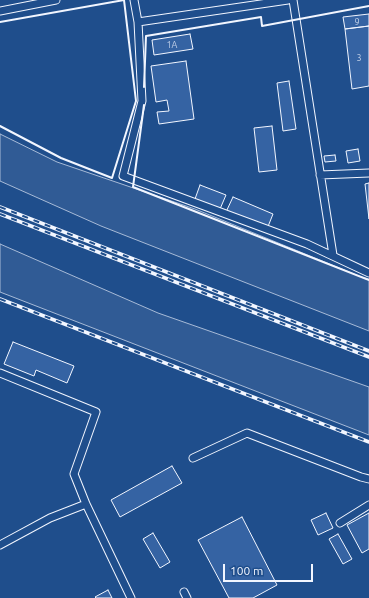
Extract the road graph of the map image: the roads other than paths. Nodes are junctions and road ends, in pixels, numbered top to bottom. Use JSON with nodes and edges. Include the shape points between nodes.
{"nodes":[{"id":1,"x":56,"y":0,"type":"edge"},
{"id":2,"x":134,"y":0,"type":"edge"},
{"id":3,"x":288,"y":0,"type":"edge"},
{"id":4,"x":293,"y":0,"type":"edge"},
{"id":5,"x":0,"y":11,"type":"edge"},
{"id":6,"x":138,"y":22,"type":"junction"},
{"id":7,"x":369,"y":173,"type":"edge"},
{"id":8,"x":320,"y":175,"type":"junction"},
{"id":9,"x":333,"y":256,"type":"junction"},
{"id":10,"x":369,"y":273,"type":"edge"},
{"id":11,"x":0,"y":374,"type":"edge"},
{"id":12,"x":193,"y":458,"type":"dead end"},
{"id":13,"x":369,"y":479,"type":"edge"},
{"id":14,"x":86,"y":504,"type":"junction"},
{"id":15,"x":369,"y":505,"type":"edge"},
{"id":16,"x":340,"y":523,"type":"dead end"},
{"id":17,"x":0,"y":545,"type":"edge"},
{"id":18,"x":130,"y":598,"type":"edge"}],
"edges":[{"from":1,"to":5,"type":"street"},
{"from":2,"to":6,"type":"street"},
{"from":3,"to":6,"type":"street"},
{"from":4,"to":8,"type":"street"},
{"from":6,"to":9,"type":"street","via":[[142,101],[123,176]]},
{"from":7,"to":8,"type":"street"},
{"from":8,"to":9,"type":"street"},
{"from":9,"to":10,"type":"street"},
{"from":11,"to":14,"type":"street","via":[[96,412],[74,474]]},
{"from":12,"to":13,"type":"street","via":[[247,433]]},
{"from":14,"to":17,"type":"street","via":[[50,518]]},
{"from":14,"to":18,"type":"street"},
{"from":15,"to":16,"type":"street"}]}
